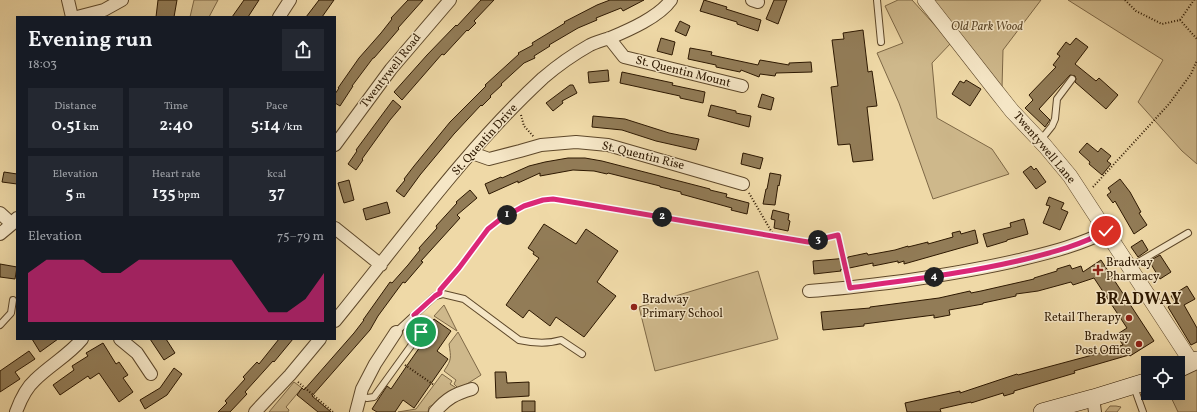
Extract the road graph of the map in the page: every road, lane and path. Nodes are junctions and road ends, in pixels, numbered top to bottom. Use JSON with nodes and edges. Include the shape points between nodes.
{"nodes":[{"id":1,"x":68,"y":0,"type":"edge"},
{"id":2,"x":122,"y":0,"type":"edge"},
{"id":3,"x":290,"y":0,"type":"edge"},
{"id":4,"x":450,"y":0,"type":"edge"},
{"id":5,"x":670,"y":0,"type":"edge"},
{"id":6,"x":877,"y":0,"type":"edge"},
{"id":7,"x":925,"y":0,"type":"edge"},
{"id":8,"x":1125,"y":0,"type":"edge"},
{"id":9,"x":1194,"y":0,"type":"edge"},
{"id":10,"x":72,"y":16,"type":"edge"},
{"id":11,"x":81,"y":16,"type":"edge"},
{"id":12,"x":279,"y":16,"type":"edge"},
{"id":13,"x":1180,"y":20,"type":"junction"},
{"id":14,"x":610,"y":38,"type":"junction"},
{"id":15,"x":1197,"y":39,"type":"edge"},
{"id":16,"x":881,"y":42,"type":"dead end"},
{"id":17,"x":1197,"y":60,"type":"edge"},
{"id":18,"x":1072,"y":79,"type":"dead end"},
{"id":19,"x":742,"y":86,"type":"dead end"},
{"id":20,"x":518,"y":102,"type":"junction"},
{"id":21,"x":1040,"y":141,"type":"junction"},
{"id":22,"x":336,"y":144,"type":"edge"},
{"id":23,"x":541,"y":145,"type":"junction"},
{"id":24,"x":472,"y":153,"type":"junction"},
{"id":25,"x":744,"y":184,"type":"joint"},
{"id":26,"x":1084,"y":197,"type":"junction"},
{"id":27,"x":0,"y":214,"type":"edge"},
{"id":28,"x":15,"y":221,"type":"edge"},
{"id":29,"x":336,"y":229,"type":"edge"},
{"id":30,"x":1106,"y":231,"type":"junction"},
{"id":31,"x":1188,"y":233,"type":"dead end"},
{"id":32,"x":0,"y":234,"type":"edge"},
{"id":33,"x":774,"y":236,"type":"junction"},
{"id":34,"x":381,"y":265,"type":"junction"},
{"id":35,"x":1130,"y":267,"type":"junction"},
{"id":36,"x":850,"y":288,"type":"junction"},
{"id":37,"x":809,"y":291,"type":"dead end"},
{"id":38,"x":440,"y":293,"type":"junction"},
{"id":39,"x":13,"y":300,"type":"dead end"},
{"id":40,"x":414,"y":315,"type":"junction"},
{"id":41,"x":336,"y":320,"type":"edge"},
{"id":42,"x":0,"y":325,"type":"edge"},
{"id":43,"x":396,"y":332,"type":"joint"},
{"id":44,"x":81,"y":340,"type":"edge"},
{"id":45,"x":121,"y":340,"type":"edge"},
{"id":46,"x":319,"y":340,"type":"edge"},
{"id":47,"x":582,"y":354,"type":"dead end"},
{"id":48,"x":1189,"y":364,"type":"edge"},
{"id":49,"x":406,"y":366,"type":"dead end"},
{"id":50,"x":151,"y":374,"type":"dead end"},
{"id":51,"x":290,"y":375,"type":"junction"},
{"id":52,"x":1141,"y":383,"type":"edge"},
{"id":53,"x":434,"y":385,"type":"dead end"},
{"id":54,"x":472,"y":389,"type":"dead end"},
{"id":55,"x":360,"y":395,"type":"junction"},
{"id":56,"x":1142,"y":400,"type":"edge"},
{"id":57,"x":1094,"y":405,"type":"edge"},
{"id":58,"x":16,"y":412,"type":"edge"},
{"id":59,"x":255,"y":412,"type":"edge"},
{"id":60,"x":333,"y":412,"type":"edge"},
{"id":61,"x":356,"y":412,"type":"edge"},
{"id":62,"x":435,"y":412,"type":"edge"},
{"id":63,"x":1042,"y":412,"type":"edge"},
{"id":64,"x":1143,"y":412,"type":"edge"}],
"edges":[{"from":1,"to":10,"type":"street"},
{"from":2,"to":11,"type":"street","via":[[104,10]]},
{"from":3,"to":12,"type":"street"},
{"from":4,"to":22,"type":"street","name":"Twentywell Road","via":[[391,69]]},
{"from":5,"to":14,"type":"street","name":"St. Quentin Drive","via":[[656,14]]},
{"from":6,"to":16,"type":"lane"},
{"from":7,"to":21,"type":"street","name":"Twentywell Lane","via":[[1012,111]]},
{"from":8,"to":13,"type":"path","via":[[1136,11],[1162,24]]},
{"from":9,"to":13,"type":"path"},
{"from":13,"to":15,"type":"path"},
{"from":14,"to":19,"type":"street","name":"St. Quentin Mount","via":[[624,57]]},
{"from":14,"to":20,"type":"street","name":"St. Quentin Drive","via":[[590,45],[570,58]]},
{"from":17,"to":26,"type":"path","via":[[1191,74],[1169,104]]},
{"from":18,"to":21,"type":"lane","via":[[1057,99],[1055,119]]},
{"from":20,"to":23,"type":"path","via":[[524,126]]},
{"from":20,"to":24,"type":"street","name":"St. Quentin Drive"},
{"from":21,"to":26,"type":"street","name":"Twentywell Lane"},
{"from":23,"to":24,"type":"street","name":"St. Quentin Rise","via":[[489,159]]},
{"from":23,"to":25,"type":"street","name":"St. Quentin Rise","via":[[576,142],[608,145]]},
{"from":24,"to":34,"type":"street","name":"St. Quentin Drive"},
{"from":25,"to":33,"type":"path"},
{"from":26,"to":30,"type":"street","name":"Twentywell Lane"},
{"from":27,"to":28,"type":"street"},
{"from":28,"to":32,"type":"street"},
{"from":29,"to":34,"type":"street"},
{"from":30,"to":35,"type":"street","name":"Twentywell Lane"},
{"from":30,"to":36,"type":"street","via":[[1065,249],[995,266]]},
{"from":31,"to":35,"type":"lane"},
{"from":33,"to":36,"type":"path","via":[[808,242],[838,235]]},
{"from":33,"to":38,"type":"path","via":[[553,199],[543,200],[524,206],[488,229]]},
{"from":34,"to":41,"type":"street","name":"St. Quentin Drive"},
{"from":35,"to":48,"type":"street","name":"Twentywell Lane"},
{"from":36,"to":37,"type":"street"},
{"from":38,"to":40,"type":"lane"},
{"from":38,"to":47,"type":"lane","via":[[464,299],[519,340],[561,340]]},
{"from":39,"to":42,"type":"lane","via":[[10,313]]},
{"from":40,"to":43,"type":"lane"},
{"from":40,"to":55,"type":"lane","via":[[422,323],[421,332],[374,397]]},
{"from":43,"to":55,"type":"street","via":[[375,364]]},
{"from":44,"to":58,"type":"street","via":[[34,380],[20,400]]},
{"from":45,"to":50,"type":"street","via":[[137,353]]},
{"from":46,"to":51,"type":"street"},
{"from":49,"to":53,"type":"path"},
{"from":51,"to":59,"type":"street"},
{"from":51,"to":60,"type":"path"},
{"from":52,"to":57,"type":"main road"},
{"from":54,"to":62,"type":"street","via":[[455,394]]},
{"from":55,"to":61,"type":"street"},
{"from":56,"to":64,"type":"lane"},
{"from":57,"to":63,"type":"main road"}]}
